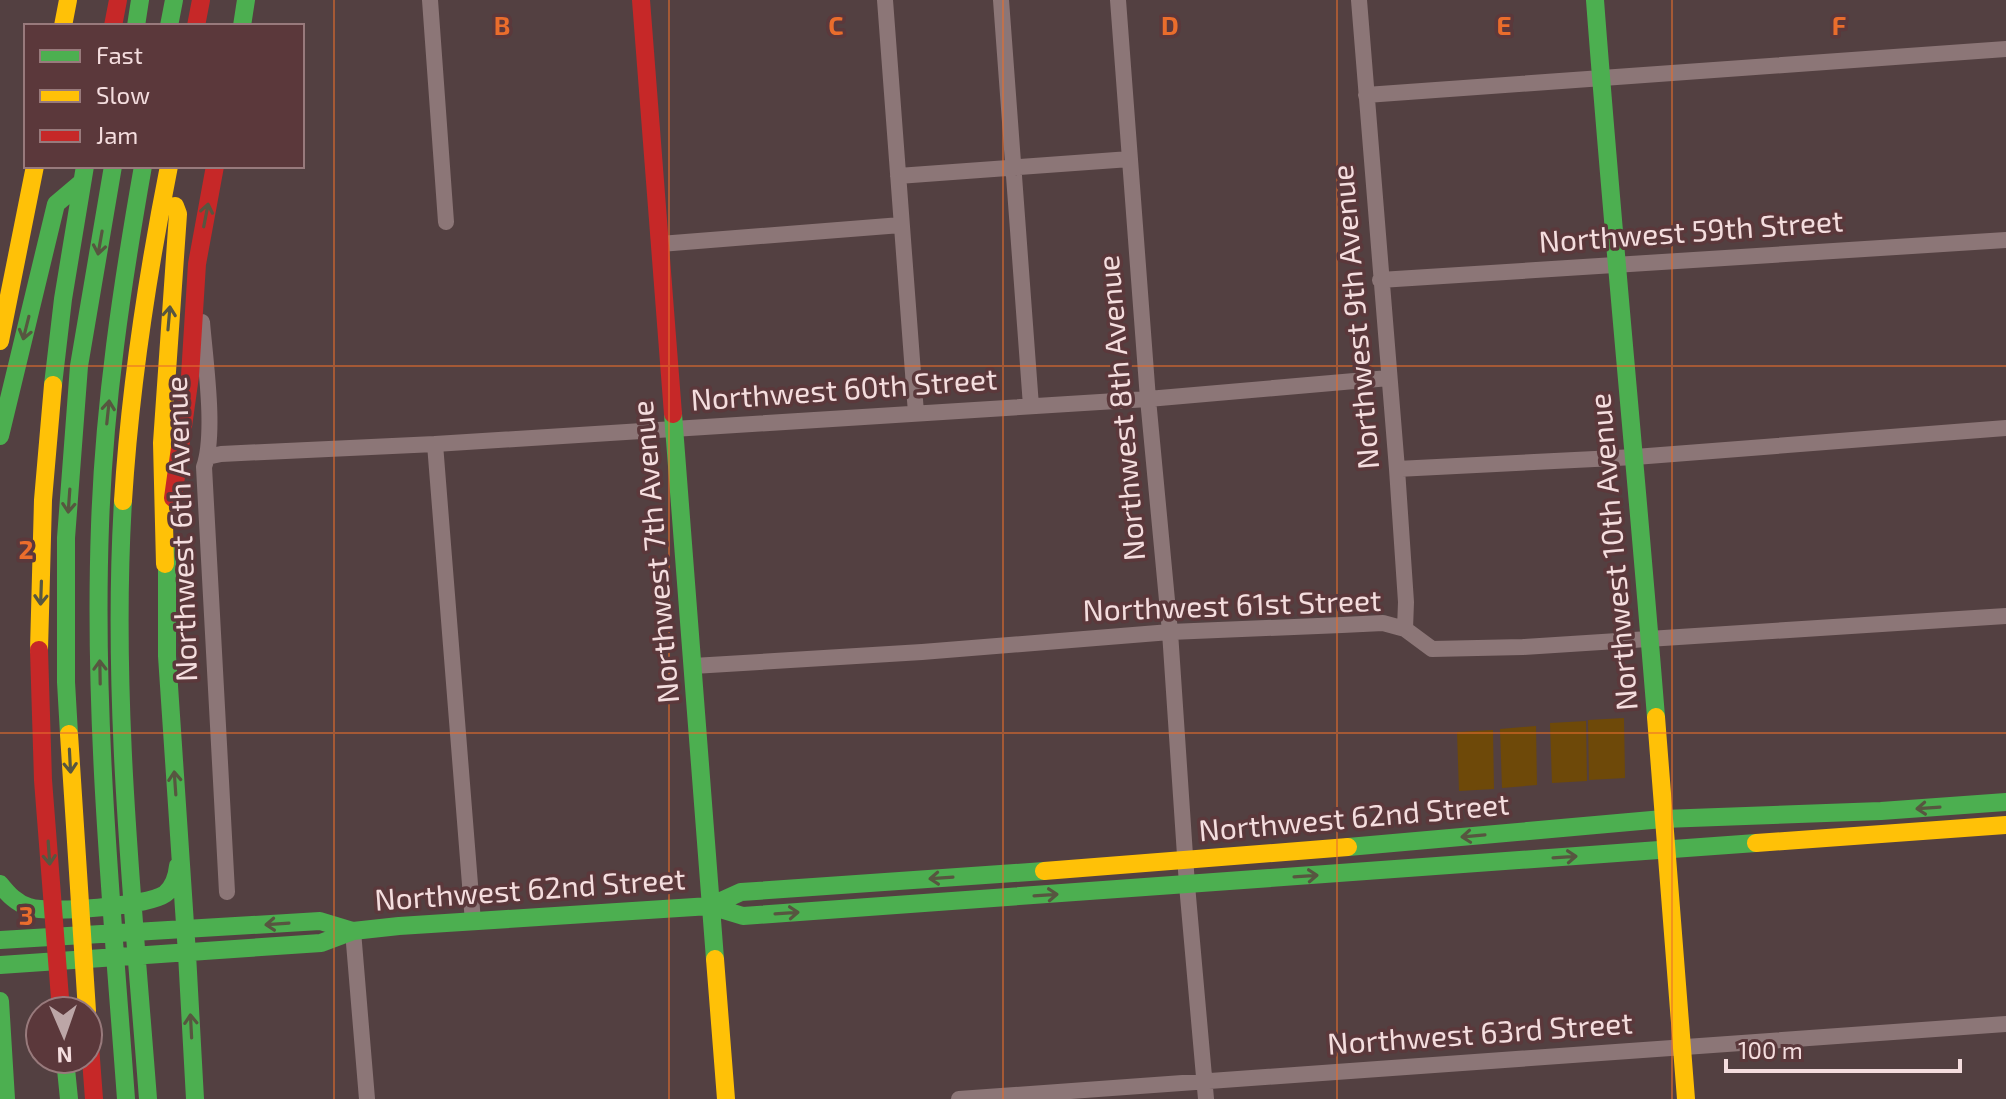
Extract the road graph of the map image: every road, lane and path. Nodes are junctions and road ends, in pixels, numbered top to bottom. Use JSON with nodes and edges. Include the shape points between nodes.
{"nodes":[{"id":1,"x":118,"y":0,"type":"edge"},
{"id":2,"x":140,"y":0,"type":"edge"},
{"id":3,"x":174,"y":0,"type":"edge"},
{"id":4,"x":201,"y":0,"type":"edge"},
{"id":5,"x":246,"y":0,"type":"edge"},
{"id":6,"x":430,"y":0,"type":"edge"},
{"id":7,"x":641,"y":0,"type":"edge"},
{"id":8,"x":885,"y":0,"type":"edge"},
{"id":9,"x":1001,"y":0,"type":"edge"},
{"id":10,"x":1118,"y":0,"type":"edge"},
{"id":11,"x":1359,"y":0,"type":"edge"},
{"id":12,"x":1595,"y":0,"type":"edge"},
{"id":13,"x":113,"y":24,"type":"edge"},
{"id":14,"x":136,"y":24,"type":"edge"},
{"id":15,"x":169,"y":24,"type":"edge"},
{"id":16,"x":196,"y":24,"type":"edge"},
{"id":17,"x":242,"y":24,"type":"edge"},
{"id":18,"x":2006,"y":49,"type":"edge"},
{"id":19,"x":1602,"y":77,"type":"junction"},
{"id":20,"x":1366,"y":95,"type":"junction"},
{"id":21,"x":1130,"y":159,"type":"junction"},
{"id":22,"x":1013,"y":167,"type":"junction"},
{"id":23,"x":35,"y":168,"type":"edge"},
{"id":24,"x":113,"y":168,"type":"edge"},
{"id":25,"x":143,"y":168,"type":"edge"},
{"id":26,"x":215,"y":168,"type":"edge"},
{"id":27,"x":84,"y":174,"type":"edge"},
{"id":28,"x":167,"y":175,"type":"edge"},
{"id":29,"x":898,"y":176,"type":"junction"},
{"id":30,"x":446,"y":222,"type":"dead end"},
{"id":31,"x":901,"y":225,"type":"junction"},
{"id":32,"x":2006,"y":240,"type":"edge"},
{"id":33,"x":660,"y":244,"type":"junction"},
{"id":34,"x":197,"y":264,"type":"junction"},
{"id":35,"x":1615,"y":265,"type":"junction"},
{"id":36,"x":1380,"y":280,"type":"junction"},
{"id":37,"x":0,"y":341,"type":"edge"},
{"id":38,"x":1389,"y":378,"type":"junction"},
{"id":39,"x":1148,"y":399,"type":"junction"},
{"id":40,"x":1031,"y":406,"type":"junction"},
{"id":41,"x":916,"y":413,"type":"junction"},
{"id":42,"x":674,"y":428,"type":"junction"},
{"id":43,"x":2006,"y":428,"type":"edge"},
{"id":44,"x":0,"y":436,"type":"edge"},
{"id":45,"x":435,"y":444,"type":"junction"},
{"id":46,"x":207,"y":457,"type":"junction"},
{"id":47,"x":1635,"y":457,"type":"junction"},
{"id":48,"x":1397,"y":469,"type":"junction"},
{"id":49,"x":165,"y":564,"type":"junction"},
{"id":50,"x":2006,"y":616,"type":"edge"},
{"id":51,"x":1405,"y":629,"type":"junction"},
{"id":52,"x":1170,"y":632,"type":"junction"},
{"id":53,"x":1649,"y":639,"type":"junction"},
{"id":54,"x":693,"y":666,"type":"junction"},
{"id":55,"x":2006,"y":802,"type":"edge"},
{"id":56,"x":1663,"y":819,"type":"junction"},
{"id":57,"x":2006,"y":825,"type":"edge"},
{"id":58,"x":1665,"y":849,"type":"junction"},
{"id":59,"x":179,"y":861,"type":"junction"},
{"id":60,"x":1186,"y":861,"type":"junction"},
{"id":61,"x":0,"y":884,"type":"edge"},
{"id":62,"x":1187,"y":885,"type":"junction"},
{"id":63,"x":227,"y":892,"type":"dead end"},
{"id":64,"x":710,"y":906,"type":"junction"},
{"id":65,"x":473,"y":922,"type":"junction"},
{"id":66,"x":185,"y":930,"type":"junction"},
{"id":67,"x":353,"y":931,"type":"junction"},
{"id":68,"x":0,"y":940,"type":"edge"},
{"id":69,"x":187,"y":954,"type":"junction"},
{"id":70,"x":0,"y":965,"type":"edge"},
{"id":71,"x":60,"y":995,"type":"edge"},
{"id":72,"x":86,"y":995,"type":"edge"},
{"id":73,"x":0,"y":1001,"type":"edge"},
{"id":74,"x":2006,"y":1024,"type":"edge"},
{"id":75,"x":1682,"y":1047,"type":"junction"},
{"id":76,"x":67,"y":1075,"type":"edge"},
{"id":77,"x":92,"y":1075,"type":"edge"},
{"id":78,"x":1206,"y":1091,"type":"edge"},
{"id":79,"x":6,"y":1099,"type":"edge"},
{"id":80,"x":69,"y":1099,"type":"edge"},
{"id":81,"x":94,"y":1099,"type":"edge"},
{"id":82,"x":126,"y":1099,"type":"edge"},
{"id":83,"x":148,"y":1099,"type":"edge"},
{"id":84,"x":195,"y":1099,"type":"edge"},
{"id":85,"x":367,"y":1099,"type":"edge"},
{"id":86,"x":726,"y":1099,"type":"edge"},
{"id":87,"x":959,"y":1099,"type":"edge"},
{"id":88,"x":1686,"y":1099,"type":"edge"}],
"edges":[{"from":1,"to":13,"type":"main road"},
{"from":2,"to":14,"type":"main road"},
{"from":3,"to":15,"type":"main road"},
{"from":4,"to":16,"type":"main road"},
{"from":5,"to":17,"type":"main road"},
{"from":6,"to":30,"type":"street"},
{"from":7,"to":33,"type":"main road","name":"Northwest 7th Avenue"},
{"from":8,"to":29,"type":"street"},
{"from":9,"to":22,"type":"street"},
{"from":10,"to":21,"type":"street","name":"Northwest 8th Avenue"},
{"from":11,"to":20,"type":"street","name":"Northwest 9th Avenue"},
{"from":12,"to":19,"type":"main road","name":"Northwest 10th Avenue"},
{"from":18,"to":19,"type":"street"},
{"from":19,"to":20,"type":"street"},
{"from":19,"to":35,"type":"main road","name":"Northwest 10th Avenue"},
{"from":20,"to":36,"type":"street","name":"Northwest 9th Avenue"},
{"from":21,"to":22,"type":"street"},
{"from":21,"to":39,"type":"street","name":"Northwest 8th Avenue"},
{"from":22,"to":29,"type":"street"},
{"from":22,"to":40,"type":"street"},
{"from":23,"to":37,"type":"main road"},
{"from":24,"to":72,"type":"main road","one_way":true,"via":[[79,366],[66,538],[66,682]]},
{"from":82,"to":25,"type":"main road","one_way":true,"via":[[101,696],[100,525],[116,334]]},
{"from":34,"to":26,"type":"main road","name":"Northwest 6th Avenue","one_way":true},
{"from":27,"to":44,"type":"main road","one_way":true,"via":[[56,204]]},
{"from":27,"to":71,"type":"main road","one_way":true,"via":[[55,348],[46,446],[40,703]]},
{"from":49,"to":28,"type":"main road","one_way":true,"via":[[162,443],[178,214]]},
{"from":28,"to":83,"type":"main road","via":[[137,354],[123,498],[121,662]]},
{"from":29,"to":31,"type":"street"},
{"from":31,"to":33,"type":"street"},
{"from":31,"to":41,"type":"street"},
{"from":32,"to":35,"type":"street","name":"Northwest 59th Street"},
{"from":33,"to":42,"type":"main road","name":"Northwest 7th Avenue"},
{"from":34,"to":46,"type":"street","name":"Northwest 6th Avenue"},
{"from":34,"to":49,"type":"main road","via":[[190,376]]},
{"from":35,"to":36,"type":"street","name":"Northwest 59th Street"},
{"from":35,"to":47,"type":"main road","name":"Northwest 10th Avenue"},
{"from":36,"to":38,"type":"street","name":"Northwest 9th Avenue"},
{"from":38,"to":39,"type":"street","name":"Northwest 60th Street"},
{"from":38,"to":48,"type":"street","name":"Northwest 9th Avenue"},
{"from":39,"to":40,"type":"street","name":"Northwest 60th Street"},
{"from":39,"to":52,"type":"street","name":"Northwest 8th Avenue"},
{"from":40,"to":41,"type":"street","name":"Northwest 60th Street"},
{"from":41,"to":42,"type":"street","name":"Northwest 60th Street"},
{"from":42,"to":45,"type":"street","name":"Northwest 60th Street"},
{"from":42,"to":54,"type":"main road","name":"Northwest 7th Avenue"},
{"from":43,"to":47,"type":"street"},
{"from":45,"to":46,"type":"street","name":"Northwest 60th Street"},
{"from":45,"to":65,"type":"street"},
{"from":46,"to":63,"type":"street","name":"Northwest 6th Avenue"},
{"from":47,"to":48,"type":"street"},
{"from":47,"to":53,"type":"main road","name":"Northwest 10th Avenue"},
{"from":48,"to":51,"type":"street","name":"Northwest 9th Avenue"},
{"from":59,"to":49,"type":"main road","one_way":true},
{"from":50,"to":53,"type":"street","name":"Northwest 61st Street"},
{"from":51,"to":52,"type":"street","name":"Northwest 61st Street","via":[[1383,623]]},
{"from":51,"to":53,"type":"street","name":"Northwest 61st Street","via":[[1432,649]]},
{"from":52,"to":54,"type":"street","name":"Northwest 61st Street"},
{"from":52,"to":60,"type":"street","name":"Northwest 8th Avenue"},
{"from":53,"to":56,"type":"main road","name":"Northwest 10th Avenue"},
{"from":54,"to":64,"type":"main road","name":"Northwest 7th Avenue"},
{"from":55,"to":56,"type":"main road","name":"Northwest 62nd Street","one_way":true},
{"from":56,"to":58,"type":"main road","name":"Northwest 10th Avenue"},
{"from":56,"to":60,"type":"main road","name":"Northwest 62nd Street","one_way":true},
{"from":57,"to":58,"type":"main road","name":"Northwest 62nd Street"},
{"from":62,"to":58,"type":"main road","name":"Northwest 62nd Street","one_way":true},
{"from":58,"to":75,"type":"main road","name":"Northwest 10th Avenue"},
{"from":59,"to":61,"type":"main road","via":[[172,887],[146,901],[29,909],[13,901]]},
{"from":59,"to":66,"type":"main road"},
{"from":60,"to":62,"type":"street","name":"Northwest 8th Avenue"},
{"from":60,"to":64,"type":"main road","name":"Northwest 62nd Street","one_way":true,"via":[[741,892]]},
{"from":64,"to":62,"type":"main road","name":"Northwest 62nd Street","one_way":true,"via":[[743,916]]},
{"from":62,"to":78,"type":"street","name":"Northwest 8th Avenue"},
{"from":64,"to":65,"type":"main road","name":"Northwest 62nd Street"},
{"from":64,"to":86,"type":"main road","name":"Northwest 7th Avenue"},
{"from":65,"to":67,"type":"main road","name":"Northwest 62nd Street"},
{"from":67,"to":66,"type":"main road","name":"Northwest 62nd Street","one_way":true,"via":[[320,921]]},
{"from":66,"to":68,"type":"main road","name":"Northwest 62nd Street"},
{"from":66,"to":69,"type":"main road"},
{"from":67,"to":69,"type":"main road","name":"Northwest 62nd Street","via":[[321,943]]},
{"from":67,"to":85,"type":"street"},
{"from":69,"to":70,"type":"main road","name":"Northwest 62nd Street"},
{"from":84,"to":69,"type":"main road","one_way":true},
{"from":73,"to":79,"type":"main road"},
{"from":74,"to":75,"type":"street","name":"Northwest 63rd Street"},
{"from":75,"to":78,"type":"street","name":"Northwest 63rd Street"},
{"from":75,"to":88,"type":"main road","name":"Northwest 10th Avenue"},
{"from":76,"to":80,"type":"main road"},
{"from":77,"to":81,"type":"main road"},
{"from":78,"to":87,"type":"street","name":"Northwest 63rd Street"}]}
